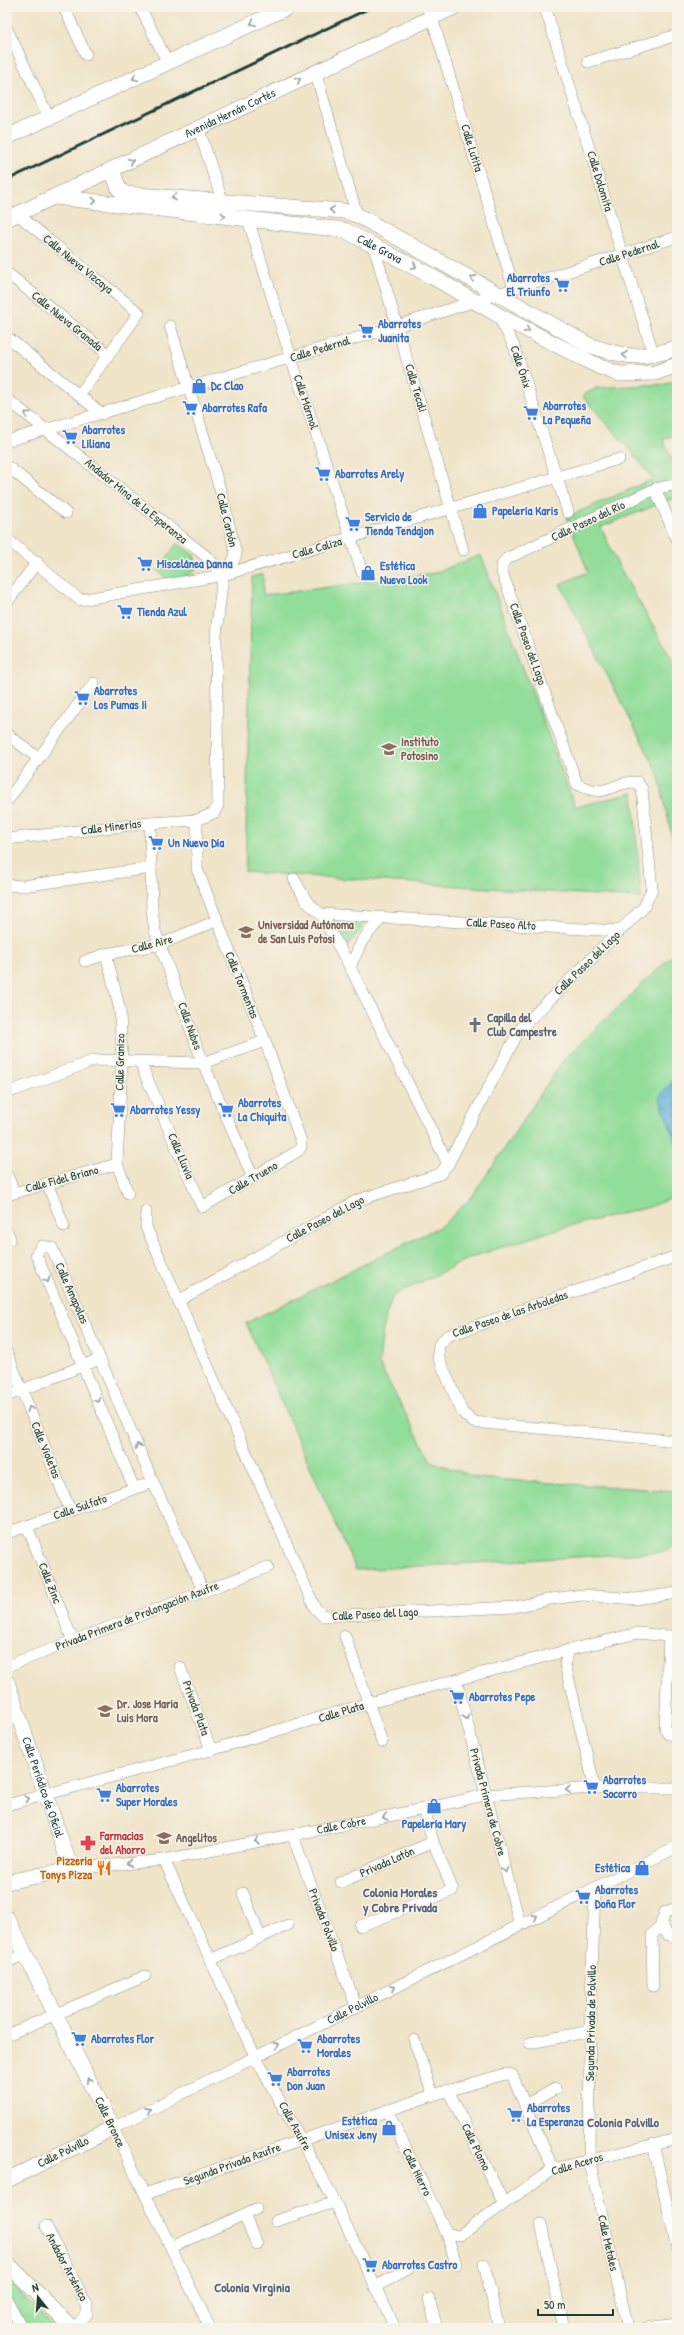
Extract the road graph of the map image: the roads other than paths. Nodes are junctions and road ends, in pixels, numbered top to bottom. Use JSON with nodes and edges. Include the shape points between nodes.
{"nodes":[{"id":1,"x":64,"y":7,"type":"edge"},
{"id":2,"x":140,"y":7,"type":"edge"},
{"id":3,"x":454,"y":7,"type":"edge"},
{"id":4,"x":545,"y":7,"type":"edge"},
{"id":5,"x":285,"y":8,"type":"edge"},
{"id":6,"x":429,"y":12,"type":"edge"},
{"id":7,"x":7,"y":29,"type":"edge"},
{"id":8,"x":677,"y":35,"type":"edge"},
{"id":9,"x":86,"y":55,"type":"dead end"},
{"id":10,"x":588,"y":62,"type":"dead end"},
{"id":11,"x":168,"y":63,"type":"junction"},
{"id":12,"x":315,"y":71,"type":"junction"},
{"id":13,"x":49,"y":118,"type":"junction"},
{"id":14,"x":199,"y":130,"type":"junction"},
{"id":15,"x":7,"y":137,"type":"edge"},
{"id":16,"x":112,"y":170,"type":"junction"},
{"id":17,"x":55,"y":197,"type":"junction"},
{"id":18,"x":222,"y":200,"type":"junction"},
{"id":19,"x":357,"y":215,"type":"junction"},
{"id":20,"x":12,"y":216,"type":"edge"},
{"id":21,"x":248,"y":219,"type":"junction"},
{"id":22,"x":677,"y":237,"type":"edge"},
{"id":23,"x":373,"y":244,"type":"junction"},
{"id":24,"x":622,"y":255,"type":"junction"},
{"id":25,"x":7,"y":273,"type":"edge"},
{"id":26,"x":514,"y":289,"type":"junction"},
{"id":27,"x":499,"y":293,"type":"junction"},
{"id":28,"x":475,"y":301,"type":"junction"},
{"id":29,"x":498,"y":315,"type":"junction"},
{"id":30,"x":170,"y":326,"type":"dead end"},
{"id":31,"x":397,"y":326,"type":"junction"},
{"id":32,"x":7,"y":338,"type":"edge"},
{"id":33,"x":677,"y":348,"type":"edge"},
{"id":34,"x":108,"y":354,"type":"junction"},
{"id":35,"x":654,"y":356,"type":"junction"},
{"id":36,"x":291,"y":358,"type":"junction"},
{"id":37,"x":677,"y":365,"type":"edge"},
{"id":38,"x":189,"y":389,"type":"junction"},
{"id":39,"x":79,"y":395,"type":"junction"},
{"id":40,"x":7,"y":399,"type":"edge"},
{"id":41,"x":102,"y":414,"type":"junction"},
{"id":42,"x":46,"y":429,"type":"junction"},
{"id":43,"x":7,"y":441,"type":"edge"},
{"id":44,"x":619,"y":459,"type":"dead end"},
{"id":45,"x":7,"y":466,"type":"edge"},
{"id":46,"x":556,"y":477,"type":"junction"},
{"id":47,"x":677,"y":484,"type":"edge"},
{"id":48,"x":655,"y":489,"type":"junction"},
{"id":49,"x":452,"y":509,"type":"junction"},
{"id":50,"x":568,"y":512,"type":"dead end"},
{"id":51,"x":66,"y":513,"type":"dead end"},
{"id":52,"x":7,"y":539,"type":"edge"},
{"id":53,"x":351,"y":539,"type":"junction"},
{"id":54,"x":677,"y":539,"type":"edge"},
{"id":55,"x":463,"y":550,"type":"dead end"},
{"id":56,"x":37,"y":562,"type":"junction"},
{"id":57,"x":502,"y":564,"type":"joint"},
{"id":58,"x":362,"y":572,"type":"dead end"},
{"id":59,"x":223,"y":575,"type":"junction"},
{"id":60,"x":7,"y":602,"type":"edge"},
{"id":61,"x":94,"y":683,"type":"dead end"},
{"id":62,"x":7,"y":734,"type":"edge"},
{"id":63,"x":38,"y":758,"type":"junction"},
{"id":64,"x":7,"y":799,"type":"edge"},
{"id":65,"x":214,"y":813,"type":"joint"},
{"id":66,"x":196,"y":820,"type":"junction"},
{"id":67,"x":150,"y":823,"type":"junction"},
{"id":68,"x":7,"y":839,"type":"edge"},
{"id":69,"x":151,"y":868,"type":"junction"},
{"id":70,"x":294,"y":879,"type":"dead end"},
{"id":71,"x":7,"y":885,"type":"edge"},
{"id":72,"x":321,"y":914,"type":"junction"},
{"id":73,"x":382,"y":917,"type":"junction"},
{"id":74,"x":216,"y":921,"type":"junction"},
{"id":75,"x":619,"y":931,"type":"junction"},
{"id":76,"x":161,"y":944,"type":"junction"},
{"id":77,"x":106,"y":954,"type":"junction"},
{"id":78,"x":85,"y":961,"type":"dead end"},
{"id":79,"x":350,"y":967,"type":"junction"},
{"id":80,"x":265,"y":1040,"type":"junction"},
{"id":81,"x":122,"y":1062,"type":"junction"},
{"id":82,"x":140,"y":1062,"type":"junction"},
{"id":83,"x":203,"y":1063,"type":"junction"},
{"id":84,"x":7,"y":1093,"type":"edge"},
{"id":85,"x":301,"y":1147,"type":"joint"},
{"id":86,"x":117,"y":1164,"type":"junction"},
{"id":87,"x":448,"y":1164,"type":"junction"},
{"id":88,"x":7,"y":1175,"type":"edge"},
{"id":89,"x":252,"y":1178,"type":"junction"},
{"id":90,"x":47,"y":1183,"type":"junction"},
{"id":91,"x":128,"y":1193,"type":"dead end"},
{"id":92,"x":10,"y":1194,"type":"edge"},
{"id":93,"x":202,"y":1206,"type":"joint"},
{"id":94,"x":146,"y":1212,"type":"dead end"},
{"id":95,"x":64,"y":1226,"type":"dead end"},
{"id":96,"x":677,"y":1256,"type":"edge"},
{"id":97,"x":178,"y":1301,"type":"junction"},
{"id":98,"x":7,"y":1353,"type":"edge"},
{"id":99,"x":100,"y":1359,"type":"junction"},
{"id":100,"x":82,"y":1366,"type":"junction"},
{"id":101,"x":22,"y":1390,"type":"junction"},
{"id":102,"x":7,"y":1396,"type":"edge"},
{"id":103,"x":677,"y":1441,"type":"edge"},
{"id":104,"x":153,"y":1482,"type":"junction"},
{"id":105,"x":134,"y":1488,"type":"junction"},
{"id":106,"x":70,"y":1510,"type":"junction"},
{"id":107,"x":27,"y":1526,"type":"junction"},
{"id":108,"x":7,"y":1532,"type":"edge"},
{"id":109,"x":268,"y":1566,"type":"dead end"},
{"id":110,"x":203,"y":1590,"type":"junction"},
{"id":111,"x":677,"y":1593,"type":"edge"},
{"id":112,"x":345,"y":1636,"type":"dead end"},
{"id":113,"x":673,"y":1636,"type":"edge"},
{"id":114,"x":73,"y":1641,"type":"junction"},
{"id":115,"x":569,"y":1650,"type":"junction"},
{"id":116,"x":547,"y":1656,"type":"junction"},
{"id":117,"x":565,"y":1664,"type":"junction"},
{"id":118,"x":7,"y":1666,"type":"edge"},
{"id":119,"x":180,"y":1667,"type":"dead end"},
{"id":120,"x":456,"y":1680,"type":"junction"},
{"id":121,"x":7,"y":1682,"type":"edge"},
{"id":122,"x":369,"y":1703,"type":"junction"},
{"id":123,"x":677,"y":1735,"type":"edge"},
{"id":124,"x":382,"y":1742,"type":"dead end"},
{"id":125,"x":211,"y":1750,"type":"junction"},
{"id":126,"x":595,"y":1788,"type":"junction"},
{"id":127,"x":677,"y":1788,"type":"edge"},
{"id":128,"x":47,"y":1794,"type":"junction"},
{"id":129,"x":485,"y":1795,"type":"junction"},
{"id":130,"x":7,"y":1805,"type":"edge"},
{"id":131,"x":424,"y":1809,"type":"junction"},
{"id":132,"x":292,"y":1834,"type":"junction"},
{"id":133,"x":433,"y":1842,"type":"junction"},
{"id":134,"x":677,"y":1847,"type":"edge"},
{"id":135,"x":164,"y":1860,"type":"junction"},
{"id":136,"x":71,"y":1869,"type":"junction"},
{"id":137,"x":7,"y":1882,"type":"edge"},
{"id":138,"x":341,"y":1882,"type":"dead end"},
{"id":139,"x":595,"y":1888,"type":"junction"},
{"id":140,"x":243,"y":1893,"type":"dead end"},
{"id":141,"x":677,"y":1908,"type":"edge"},
{"id":142,"x":7,"y":1918,"type":"edge"},
{"id":143,"x":288,"y":1925,"type":"dead end"},
{"id":144,"x":520,"y":1925,"type":"junction"},
{"id":145,"x":360,"y":1926,"type":"dead end"},
{"id":146,"x":662,"y":1929,"type":"junction"},
{"id":147,"x":260,"y":1937,"type":"junction"},
{"id":148,"x":677,"y":1937,"type":"edge"},
{"id":149,"x":26,"y":1954,"type":"junction"},
{"id":150,"x":210,"y":1960,"type":"junction"},
{"id":151,"x":7,"y":1962,"type":"edge"},
{"id":152,"x":144,"y":1976,"type":"dead end"},
{"id":153,"x":653,"y":1986,"type":"dead end"},
{"id":154,"x":356,"y":2006,"type":"junction"},
{"id":155,"x":56,"y":2015,"type":"junction"},
{"id":156,"x":590,"y":2031,"type":"junction"},
{"id":157,"x":7,"y":2036,"type":"edge"},
{"id":158,"x":414,"y":2040,"type":"dead end"},
{"id":159,"x":530,"y":2043,"type":"dead end"},
{"id":160,"x":255,"y":2056,"type":"junction"},
{"id":161,"x":555,"y":2089,"type":"dead end"},
{"id":162,"x":448,"y":2090,"type":"junction"},
{"id":163,"x":432,"y":2095,"type":"junction"},
{"id":164,"x":525,"y":2105,"type":"junction"},
{"id":165,"x":387,"y":2110,"type":"junction"},
{"id":166,"x":113,"y":2128,"type":"junction"},
{"id":167,"x":677,"y":2138,"type":"edge"},
{"id":168,"x":302,"y":2139,"type":"junction"},
{"id":169,"x":653,"y":2144,"type":"junction"},
{"id":170,"x":589,"y":2159,"type":"junction"},
{"id":171,"x":553,"y":2169,"type":"junction"},
{"id":172,"x":7,"y":2180,"type":"edge"},
{"id":173,"x":145,"y":2194,"type":"junction"},
{"id":174,"x":335,"y":2202,"type":"junction"},
{"id":175,"x":504,"y":2204,"type":"junction"},
{"id":176,"x":256,"y":2208,"type":"dead end"},
{"id":177,"x":244,"y":2215,"type":"junction"},
{"id":178,"x":276,"y":2221,"type":"dead end"},
{"id":179,"x":541,"y":2224,"type":"dead end"},
{"id":180,"x":46,"y":2226,"type":"dead end"},
{"id":181,"x":447,"y":2234,"type":"junction"},
{"id":182,"x":257,"y":2245,"type":"dead end"},
{"id":183,"x":172,"y":2247,"type":"junction"},
{"id":184,"x":677,"y":2248,"type":"edge"},
{"id":185,"x":7,"y":2263,"type":"edge"},
{"id":186,"x":456,"y":2264,"type":"dead end"},
{"id":187,"x":484,"y":2264,"type":"dead end"},
{"id":188,"x":408,"y":2269,"type":"dead end"},
{"id":189,"x":375,"y":2287,"type":"junction"},
{"id":190,"x":429,"y":2299,"type":"dead end"},
{"id":191,"x":7,"y":2300,"type":"edge"},
{"id":192,"x":10,"y":2315,"type":"edge"},
{"id":193,"x":677,"y":2324,"type":"edge"},
{"id":194,"x":22,"y":2328,"type":"edge"},
{"id":195,"x":73,"y":2328,"type":"edge"},
{"id":196,"x":210,"y":2328,"type":"edge"},
{"id":197,"x":395,"y":2328,"type":"edge"},
{"id":198,"x":437,"y":2328,"type":"edge"},
{"id":199,"x":499,"y":2328,"type":"edge"},
{"id":200,"x":564,"y":2328,"type":"edge"},
{"id":201,"x":628,"y":2328,"type":"edge"},
{"id":202,"x":646,"y":2328,"type":"edge"}],
"edges":[{"from":1,"to":9,"type":"street"},
{"from":2,"to":11,"type":"street"},
{"from":3,"to":6,"type":"main road","name":"Avenida Hernán Cortés"},
{"from":4,"to":24,"type":"street","name":"Calle Dolomita"},
{"from":5,"to":11,"type":"main road","one_way":true},
{"from":6,"to":12,"type":"main road","name":"Avenida Hernán Cortés"},
{"from":6,"to":26,"type":"street","name":"Calle Lutita"},
{"from":7,"to":13,"type":"street"},
{"from":8,"to":10,"type":"street"},
{"from":11,"to":13,"type":"main road","one_way":true},
{"from":14,"to":12,"type":"main road","name":"Avenida Hernán Cortés","one_way":true},
{"from":12,"to":19,"type":"street"},
{"from":13,"to":15,"type":"main road"},
{"from":16,"to":14,"type":"main road","name":"Avenida Hernán Cortés","one_way":true},
{"from":14,"to":18,"type":"street"},
{"from":16,"to":17,"type":"main road","name":"Avenida Hernán Cortés"},
{"from":18,"to":16,"type":"main road","name":"Calle Grava","one_way":true,"via":[[125,194],[119,189]]},
{"from":17,"to":20,"type":"main road","name":"Avenida Hernán Cortés"},
{"from":17,"to":21,"type":"main road","name":"Calle Grava","one_way":true},
{"from":19,"to":18,"type":"main road","name":"Calle Grava","one_way":true,"via":[[343,210]]},
{"from":27,"to":19,"type":"main road","name":"Calle Grava","one_way":true},
{"from":20,"to":34,"type":"street","name":"Calle Nueva Vizcaya","via":[[139,313]]},
{"from":21,"to":23,"type":"main road","name":"Calle Grava","via":[[344,230]]},
{"from":21,"to":36,"type":"street","name":"Calle Mármol"},
{"from":22,"to":24,"type":"street","name":"Calle Pedernal"},
{"from":23,"to":28,"type":"main road","name":"Calle Grava","one_way":true},
{"from":23,"to":31,"type":"street","name":"Calle Tecali"},
{"from":24,"to":26,"type":"street","name":"Calle Pedernal"},
{"from":24,"to":35,"type":"street","name":"Calle Dolomita"},
{"from":25,"to":34,"type":"street","name":"Calle Nueva Granada"},
{"from":26,"to":27,"type":"street","name":"Calle Pedernal"},
{"from":27,"to":28,"type":"street","name":"Calle Pedernal"},
{"from":35,"to":27,"type":"main road","name":"Calle Grava","one_way":true,"via":[[621,356],[589,345]]},
{"from":28,"to":29,"type":"main road","name":"Calle Grava"},
{"from":28,"to":31,"type":"street","name":"Calle Pedernal"},
{"from":29,"to":37,"type":"main road","name":"Calle Grava","one_way":true,"via":[[574,356],[619,374],[655,373]]},
{"from":29,"to":46,"type":"street","name":"Calle Ónix","via":[[514,346]]},
{"from":30,"to":38,"type":"street","name":"Calle Carbón"},
{"from":31,"to":36,"type":"street","name":"Calle Pedernal"},
{"from":31,"to":49,"type":"street","name":"Calle Tecali"},
{"from":32,"to":39,"type":"street"},
{"from":33,"to":35,"type":"main road","name":"Calle Grava"},
{"from":34,"to":39,"type":"street"},
{"from":36,"to":38,"type":"street","name":"Calle Pedernal"},
{"from":36,"to":53,"type":"street","name":"Calle Mármol"},
{"from":38,"to":41,"type":"street","name":"Calle Pedernal"},
{"from":38,"to":59,"type":"street","name":"Calle Carbón","via":[[235,546],[233,562]]},
{"from":39,"to":41,"type":"street"},
{"from":42,"to":40,"type":"street","name":"Andador Mina de la Esperanza","one_way":true},
{"from":41,"to":42,"type":"street","name":"Calle Pedernal"},
{"from":42,"to":43,"type":"street","name":"Calle Pedernal"},
{"from":42,"to":59,"type":"street","name":"Andador Mina de la Esperanza","via":[[207,557]]},
{"from":44,"to":46,"type":"street","name":"Calle Caliza"},
{"from":45,"to":51,"type":"street"},
{"from":46,"to":49,"type":"street","name":"Calle Caliza"},
{"from":46,"to":50,"type":"street","name":"Calle Ónix"},
{"from":47,"to":48,"type":"street","name":"Calle Paseo del Río"},
{"from":48,"to":54,"type":"street"},
{"from":48,"to":57,"type":"street","name":"Calle Paseo del Río","via":[[506,559]]},
{"from":49,"to":53,"type":"street","name":"Calle Caliza"},
{"from":49,"to":55,"type":"street","name":"Calle Tecali"},
{"from":52,"to":56,"type":"street"},
{"from":53,"to":58,"type":"street","name":"Calle Mármol"},
{"from":53,"to":59,"type":"street","name":"Calle Caliza"},
{"from":56,"to":59,"type":"street","name":"Calle Caliza","via":[[80,600]]},
{"from":56,"to":60,"type":"street"},
{"from":57,"to":75,"type":"street","name":"Calle Paseo del Lago","via":[[502,572],[577,784],[601,792],[625,782],[637,782],[642,789],[652,889],[644,907]]},
{"from":59,"to":65,"type":"street","name":"Calle Carbón","via":[[216,634],[218,805]]},
{"from":61,"to":63,"type":"street"},
{"from":62,"to":63,"type":"street"},
{"from":63,"to":64,"type":"street"},
{"from":65,"to":66,"type":"street","name":"Calle Minerías"},
{"from":66,"to":67,"type":"street","name":"Calle Minerías"},
{"from":66,"to":74,"type":"street","name":"Calle Tormentas","via":[[197,869]]},
{"from":67,"to":68,"type":"street","name":"Calle Minerías"},
{"from":67,"to":69,"type":"street","name":"Calle Nubes"},
{"from":69,"to":71,"type":"street","via":[[23,886]]},
{"from":69,"to":76,"type":"street","name":"Calle Nubes","via":[[152,910],[155,931]]},
{"from":70,"to":72,"type":"street","via":[[307,902]]},
{"from":72,"to":73,"type":"street","name":"Calle Paseo Alto"},
{"from":72,"to":79,"type":"street"},
{"from":73,"to":75,"type":"street","name":"Calle Paseo Alto"},
{"from":73,"to":79,"type":"street","via":[[362,941]]},
{"from":74,"to":76,"type":"street","name":"Calle Aire"},
{"from":74,"to":80,"type":"street","name":"Calle Tormentas"},
{"from":75,"to":87,"type":"street","name":"Calle Paseo del Lago","via":[[520,1029]]},
{"from":76,"to":77,"type":"street","name":"Calle Aire"},
{"from":76,"to":83,"type":"street","name":"Calle Nubes"},
{"from":77,"to":78,"type":"street","name":"Calle Aire"},
{"from":77,"to":81,"type":"street","name":"Calle Granizo","via":[[120,1010]]},
{"from":79,"to":87,"type":"street"},
{"from":80,"to":83,"type":"street"},
{"from":80,"to":85,"type":"street","name":"Calle Tormentas","via":[[302,1141]]},
{"from":81,"to":82,"type":"street"},
{"from":81,"to":84,"type":"street","via":[[95,1060]]},
{"from":81,"to":86,"type":"street","name":"Calle Granizo"},
{"from":82,"to":83,"type":"street"},
{"from":82,"to":93,"type":"street","name":"Calle Lluvia"},
{"from":83,"to":89,"type":"street","name":"Calle Nubes"},
{"from":85,"to":89,"type":"street","name":"Calle Trueno"},
{"from":86,"to":90,"type":"street","name":"Calle Fidel Briano"},
{"from":86,"to":91,"type":"street","name":"Calle Granizo"},
{"from":87,"to":97,"type":"street","name":"Calle Paseo del Lago","via":[[440,1174],[358,1200]]},
{"from":88,"to":92,"type":"street"},
{"from":89,"to":93,"type":"street","name":"Calle Trueno"},
{"from":90,"to":92,"type":"street","name":"Calle Fidel Briano"},
{"from":90,"to":95,"type":"street"},
{"from":94,"to":97,"type":"street","name":"Calle Paseo del Lago","via":[[146,1227]]},
{"from":96,"to":103,"type":"street","name":"Calle Paseo de las Arboledas","via":[[447,1336],[440,1345],[438,1356],[462,1412],[473,1422]]},
{"from":97,"to":111,"type":"street","name":"Calle Paseo del Lago","via":[[315,1608],[323,1616],[515,1607],[582,1595],[636,1599]]},
{"from":98,"to":101,"type":"street","name":"Calle Violetas"},
{"from":99,"to":100,"type":"street"},
{"from":99,"to":100,"type":"street","name":"Calle Amapolas","one_way":true,"via":[[52,1248],[42,1246],[36,1254]]},
{"from":104,"to":99,"type":"street","name":"Calle Amapolas","one_way":true},
{"from":100,"to":101,"type":"street"},
{"from":100,"to":105,"type":"street","name":"Calle Amapolas","one_way":true},
{"from":101,"to":102,"type":"street"},
{"from":106,"to":101,"type":"street","name":"Calle Violetas","one_way":true},
{"from":104,"to":105,"type":"street","name":"Calle Sulfato"},
{"from":104,"to":110,"type":"street","name":"Calle Amapolas"},
{"from":105,"to":106,"type":"street","name":"Calle Sulfato"},
{"from":106,"to":107,"type":"street","name":"Calle Sulfato"},
{"from":107,"to":108,"type":"street","name":"Calle Sulfato"},
{"from":107,"to":114,"type":"street","name":"Calle Zinc"},
{"from":109,"to":110,"type":"street","name":"Privada Primera de Prolongación Azufre"},
{"from":110,"to":114,"type":"street","name":"Privada Primera de Prolongación Azufre"},
{"from":112,"to":122,"type":"street"},
{"from":113,"to":115,"type":"street","name":"Calle Plata","via":[[638,1633]]},
{"from":113,"to":123,"type":"street","via":[[665,1729],[668,1734]]},
{"from":114,"to":118,"type":"street","name":"Privada Primera de Prolongación Azufre"},
{"from":115,"to":116,"type":"street","name":"Calle Plata"},
{"from":115,"to":117,"type":"street"},
{"from":116,"to":117,"type":"street"},
{"from":116,"to":120,"type":"street","name":"Calle Plata"},
{"from":117,"to":126,"type":"street"},
{"from":119,"to":125,"type":"street","name":"Privada Plata"},
{"from":120,"to":122,"type":"street","name":"Calle Plata"},
{"from":120,"to":129,"type":"street","name":"Privada Primera de Cobre","one_way":true},
{"from":121,"to":128,"type":"main road","name":"Calle Periódico de Oficial"},
{"from":122,"to":124,"type":"street"},
{"from":122,"to":125,"type":"street","name":"Calle Plata"},
{"from":125,"to":128,"type":"street","name":"Calle Plata"},
{"from":126,"to":127,"type":"street","name":"Calle Cobre"},
{"from":126,"to":129,"type":"street","name":"Calle Cobre","one_way":true},
{"from":130,"to":128,"type":"street","name":"Calle Plata","one_way":true},
{"from":128,"to":136,"type":"main road","name":"Calle Periódico de Oficial"},
{"from":129,"to":131,"type":"street","name":"Calle Cobre"},
{"from":129,"to":144,"type":"street","name":"Privada Primera de Cobre","one_way":true},
{"from":131,"to":132,"type":"street","name":"Calle Cobre","one_way":true},
{"from":131,"to":133,"type":"street"},
{"from":132,"to":135,"type":"street","name":"Calle Cobre","one_way":true},
{"from":132,"to":154,"type":"street","name":"Privada Polvillo"},
{"from":133,"to":138,"type":"street","name":"Privada Latón"},
{"from":133,"to":145,"type":"street","via":[[452,1890]]},
{"from":134,"to":139,"type":"street","name":"Calle Polvillo"},
{"from":135,"to":136,"type":"street","name":"Calle Cobre","one_way":true},
{"from":135,"to":150,"type":"street","name":"Calle Azufre"},
{"from":136,"to":137,"type":"main road","name":"Calle Cobre"},
{"from":144,"to":139,"type":"street","name":"Calle Polvillo","one_way":true},
{"from":139,"to":156,"type":"street","name":"Segunda Privada de Polvillo"},
{"from":140,"to":147,"type":"street"},
{"from":141,"to":146,"type":"street","via":[[665,1912],[661,1920]]},
{"from":142,"to":149,"type":"main road","name":"Calle Bronce"},
{"from":143,"to":147,"type":"street"},
{"from":154,"to":144,"type":"street","name":"Calle Polvillo","one_way":true},
{"from":146,"to":148,"type":"street","via":[[668,1935]]},
{"from":146,"to":153,"type":"street","via":[[656,1930],[652,1935]]},
{"from":147,"to":150,"type":"street"},
{"from":149,"to":151,"type":"street"},
{"from":149,"to":155,"type":"main road","name":"Calle Bronce"},
{"from":150,"to":160,"type":"street","name":"Calle Azufre"},
{"from":152,"to":155,"type":"street"},
{"from":160,"to":154,"type":"street","name":"Calle Polvillo","one_way":true},
{"from":155,"to":157,"type":"street"},
{"from":166,"to":155,"type":"main road","name":"Calle Bronce","one_way":true},
{"from":156,"to":159,"type":"street"},
{"from":156,"to":170,"type":"street","name":"Segunda Privada de Polvillo"},
{"from":158,"to":163,"type":"street"},
{"from":166,"to":160,"type":"street","name":"Calle Polvillo","one_way":true},
{"from":160,"to":168,"type":"street","name":"Calle Azufre"},
{"from":161,"to":164,"type":"street"},
{"from":162,"to":163,"type":"street","name":"Segunda Privada Azufre"},
{"from":162,"to":164,"type":"street","name":"Segunda Privada Azufre","via":[[504,2074],[512,2075]]},
{"from":162,"to":175,"type":"street","name":"Calle Plomo"},
{"from":163,"to":165,"type":"street","name":"Segunda Privada Azufre"},
{"from":164,"to":171,"type":"street"},
{"from":165,"to":168,"type":"street","name":"Segunda Privada Azufre"},
{"from":165,"to":181,"type":"street","name":"Calle Hierro"},
{"from":166,"to":172,"type":"main road","name":"Calle Polvillo"},
{"from":166,"to":173,"type":"street","name":"Calle Bronce"},
{"from":167,"to":169,"type":"street","name":"Calle Aceros"},
{"from":168,"to":173,"type":"street","name":"Segunda Privada Azufre"},
{"from":168,"to":174,"type":"street","name":"Calle Azufre"},
{"from":169,"to":170,"type":"street","name":"Calle Aceros"},
{"from":169,"to":184,"type":"street"},
{"from":170,"to":171,"type":"street","name":"Calle Aceros"},
{"from":170,"to":201,"type":"street","name":"Calle Metales"},
{"from":171,"to":175,"type":"street","name":"Calle Aceros"},
{"from":173,"to":183,"type":"street","name":"Calle Bronce"},
{"from":174,"to":178,"type":"street"},
{"from":174,"to":189,"type":"street","name":"Calle Azufre"},
{"from":175,"to":181,"type":"street","name":"Calle Aceros","via":[[460,2235]]},
{"from":176,"to":177,"type":"street"},
{"from":177,"to":182,"type":"street"},
{"from":177,"to":183,"type":"street"},
{"from":179,"to":200,"type":"street"},
{"from":180,"to":195,"type":"street","name":"Andador Arsénico","via":[[87,2305],[87,2314]]},
{"from":181,"to":186,"type":"street","name":"Calle Hierro"},
{"from":183,"to":196,"type":"street","name":"Calle Bronce"},
{"from":185,"to":195,"type":"main road"},
{"from":187,"to":199,"type":"street"},
{"from":188,"to":189,"type":"street"},
{"from":189,"to":197,"type":"street","name":"Calle Azufre"},
{"from":190,"to":198,"type":"street"},
{"from":191,"to":192,"type":"street"},
{"from":192,"to":194,"type":"street"},
{"from":193,"to":202,"type":"street"}]}
